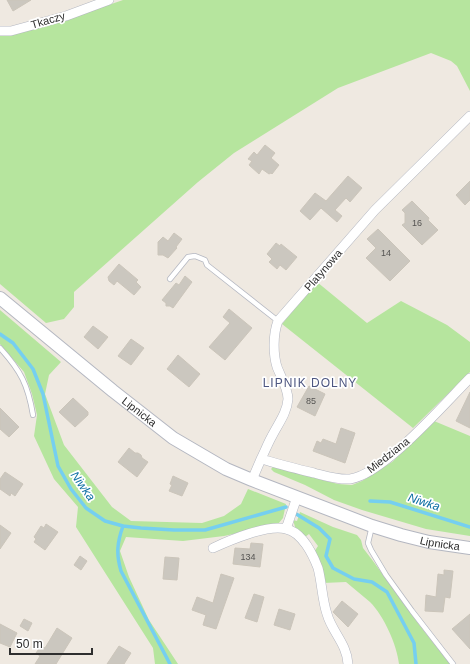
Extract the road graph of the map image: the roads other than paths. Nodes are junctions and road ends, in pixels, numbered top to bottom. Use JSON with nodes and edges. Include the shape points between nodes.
{"nodes":[{"id":1,"x":109,"y":0,"type":"edge"},
{"id":2,"x":93,"y":2,"type":"edge"},
{"id":3,"x":0,"y":31,"type":"edge"},
{"id":4,"x":470,"y":116,"type":"edge"},
{"id":5,"x":170,"y":279,"type":"dead end"},
{"id":6,"x":0,"y":298,"type":"edge"},
{"id":7,"x":278,"y":321,"type":"junction"},
{"id":8,"x":0,"y":348,"type":"edge"},
{"id":9,"x":470,"y":378,"type":"edge"},
{"id":10,"x":33,"y":416,"type":"dead end"},
{"id":11,"x":261,"y":458,"type":"junction"},
{"id":12,"x":252,"y":480,"type":"junction"},
{"id":13,"x":295,"y":502,"type":"junction"},
{"id":14,"x":287,"y":525,"type":"junction"},
{"id":15,"x":372,"y":526,"type":"junction"},
{"id":16,"x":213,"y":548,"type":"dead end"},
{"id":17,"x":470,"y":548,"type":"edge"},
{"id":18,"x":348,"y":664,"type":"edge"},
{"id":19,"x":453,"y":664,"type":"edge"}],
"edges":[{"from":1,"to":2,"type":"street","name":"Tkaczy"},
{"from":2,"to":3,"type":"street","name":"Tkaczy","via":[[66,16],[11,31]]},
{"from":4,"to":7,"type":"street","name":"Platynowa","via":[[375,210]]},
{"from":5,"to":7,"type":"lane","via":[[188,257],[195,256],[205,260]]},
{"from":6,"to":12,"type":"street","name":"Lipnicka","via":[[173,438],[215,463]]},
{"from":7,"to":11,"type":"street","via":[[275,351],[288,398],[282,419]]},
{"from":8,"to":10,"type":"lane","via":[[20,372],[30,396]]},
{"from":9,"to":11,"type":"street","name":"Miedziana","via":[[403,445],[362,475],[340,479]]},
{"from":11,"to":12,"type":"street"},
{"from":12,"to":13,"type":"street","name":"Lipnicka"},
{"from":13,"to":14,"type":"street"},
{"from":13,"to":15,"type":"street","name":"Lipnicka"},
{"from":14,"to":16,"type":"street","via":[[255,532]]},
{"from":14,"to":18,"type":"street","via":[[310,550],[318,569],[327,615],[345,649]]},
{"from":15,"to":17,"type":"street","name":"Lipnicka","via":[[429,542]]},
{"from":15,"to":19,"type":"lane","via":[[368,543],[371,550],[386,575]]}]}
